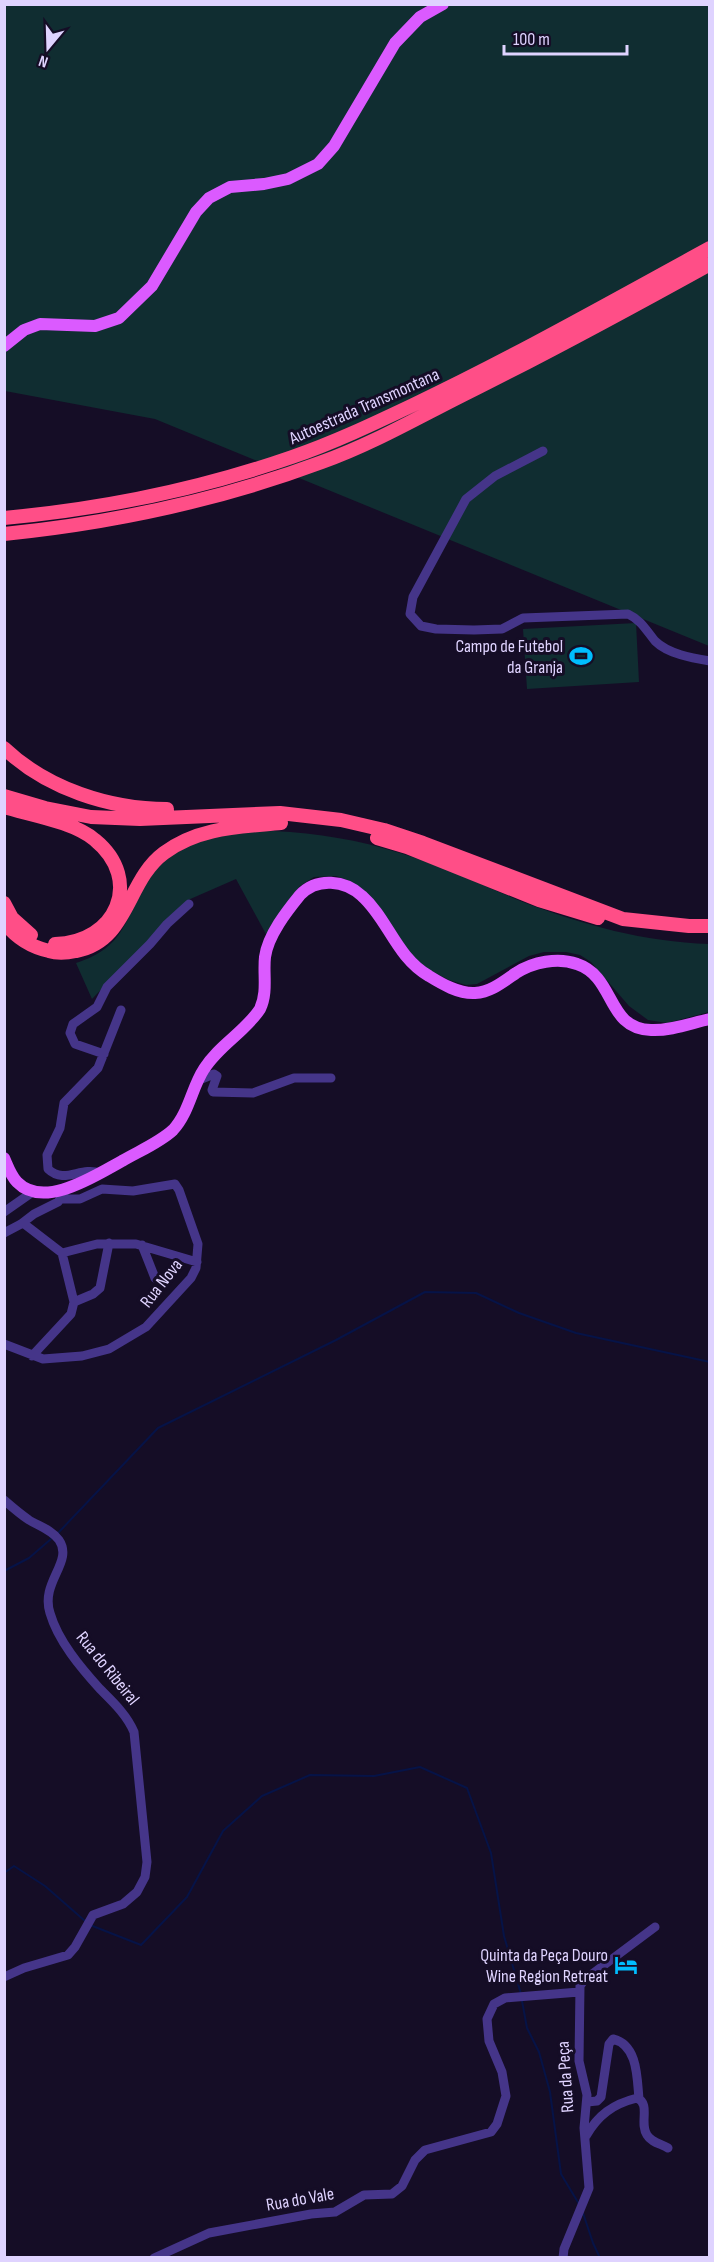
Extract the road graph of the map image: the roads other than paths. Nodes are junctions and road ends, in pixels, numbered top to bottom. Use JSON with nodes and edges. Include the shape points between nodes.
{"nodes":[{"id":1,"x":443,"y":4,"type":"edge"},
{"id":2,"x":707,"y":255,"type":"edge"},
{"id":3,"x":4,"y":346,"type":"edge"},
{"id":4,"x":543,"y":451,"type":"dead end"},
{"id":5,"x":4,"y":518,"type":"edge"},
{"id":6,"x":4,"y":534,"type":"edge"},
{"id":7,"x":710,"y":661,"type":"edge"},
{"id":8,"x":4,"y":748,"type":"edge"},
{"id":9,"x":4,"y":796,"type":"edge"},
{"id":10,"x":4,"y":805,"type":"edge"},
{"id":11,"x":281,"y":823,"type":"junction"},
{"id":12,"x":563,"y":896,"type":"junction"},
{"id":13,"x":4,"y":903,"type":"edge"},
{"id":14,"x":189,"y":904,"type":"dead end"},
{"id":15,"x":4,"y":922,"type":"edge"},
{"id":16,"x":710,"y":926,"type":"edge"},
{"id":17,"x":710,"y":933,"type":"edge"},
{"id":18,"x":85,"y":944,"type":"junction"},
{"id":19,"x":121,"y":1010,"type":"dead end"},
{"id":20,"x":710,"y":1018,"type":"edge"},
{"id":21,"x":104,"y":1054,"type":"junction"},
{"id":22,"x":331,"y":1078,"type":"dead end"},
{"id":23,"x":197,"y":1082,"type":"junction"},
{"id":24,"x":4,"y":1158,"type":"edge"},
{"id":25,"x":100,"y":1173,"type":"junction"},
{"id":26,"x":34,"y":1191,"type":"junction"},
{"id":27,"x":64,"y":1194,"type":"junction"},
{"id":28,"x":4,"y":1212,"type":"edge"},
{"id":29,"x":23,"y":1223,"type":"junction"},
{"id":30,"x":4,"y":1233,"type":"edge"},
{"id":31,"x":109,"y":1244,"type":"junction"},
{"id":32,"x":142,"y":1245,"type":"junction"},
{"id":33,"x":62,"y":1253,"type":"junction"},
{"id":34,"x":197,"y":1262,"type":"junction"},
{"id":35,"x":155,"y":1278,"type":"dead end"},
{"id":36,"x":74,"y":1302,"type":"junction"},
{"id":37,"x":4,"y":1344,"type":"edge"},
{"id":38,"x":32,"y":1356,"type":"junction"},
{"id":39,"x":4,"y":1500,"type":"edge"},
{"id":40,"x":655,"y":1927,"type":"dead end"},
{"id":41,"x":4,"y":1977,"type":"edge"},
{"id":42,"x":579,"y":1992,"type":"junction"},
{"id":43,"x":639,"y":2098,"type":"junction"},
{"id":44,"x":590,"y":2102,"type":"junction"},
{"id":45,"x":605,"y":2111,"type":"junction"},
{"id":46,"x":585,"y":2138,"type":"junction"},
{"id":47,"x":668,"y":2148,"type":"dead end"},
{"id":48,"x":154,"y":2258,"type":"edge"},
{"id":49,"x":563,"y":2258,"type":"edge"}],
"edges":[{"from":1,"to":3,"type":"main road","via":[[420,17],[395,43],[318,164],[288,179],[230,187],[212,196],[196,212],[152,286],[119,318],[95,326],[38,324]]},
{"from":2,"to":5,"type":"highway","name":"Autoestrada Transmontana","via":[[452,386],[292,457],[139,498],[63,513]]},
{"from":2,"to":6,"type":"highway","name":"Autoestrada Transmontana","via":[[548,353],[323,462],[146,513]]},
{"from":4,"to":7,"type":"street","via":[[495,476],[466,499],[413,597],[410,614],[421,626],[474,630],[502,629],[523,618],[628,614],[638,619],[657,643],[684,656]]},
{"from":8,"to":12,"type":"highway","via":[[44,777],[95,799],[150,809],[276,808],[364,820],[444,845]]},
{"from":9,"to":12,"type":"highway","via":[[91,817],[140,819],[280,813],[341,820],[423,843]]},
{"from":10,"to":11,"type":"highway","via":[[103,825]]},
{"from":10,"to":18,"type":"highway","via":[[74,828],[94,838],[111,858],[120,886],[118,900],[110,919]]},
{"from":11,"to":17,"type":"highway","via":[[361,833],[407,847],[539,900],[622,926]]},
{"from":11,"to":18,"type":"highway","via":[[214,830],[171,848],[149,868],[106,937]]},
{"from":12,"to":16,"type":"highway","via":[[623,919]]},
{"from":13,"to":18,"type":"highway","via":[[23,930],[37,939],[54,944]]},
{"from":14,"to":21,"type":"street","via":[[107,987],[97,1007],[71,1027],[70,1036],[75,1044]]},
{"from":15,"to":18,"type":"highway","via":[[17,937],[54,953]]},
{"from":19,"to":21,"type":"street"},
{"from":20,"to":23,"type":"main road","via":[[660,1030],[632,1026],[619,1014],[595,974],[566,961],[530,966],[487,991],[458,990],[417,968],[356,891],[320,883],[307,889],[284,918],[266,951],[265,994],[260,1009],[216,1053]]},
{"from":21,"to":25,"type":"street","via":[[96,1071],[64,1103],[60,1128],[46,1162],[50,1171],[61,1176],[87,1170]]},
{"from":22,"to":23,"type":"street","via":[[294,1078],[254,1093],[213,1092],[217,1076],[214,1074]]},
{"from":23,"to":25,"type":"main road","via":[[171,1131]]},
{"from":24,"to":26,"type":"main road","via":[[15,1180]]},
{"from":25,"to":27,"type":"main road"},
{"from":26,"to":27,"type":"main road"},
{"from":26,"to":28,"type":"street"},
{"from":27,"to":29,"type":"street"},
{"from":27,"to":34,"type":"street","name":"Rua Nova","via":[[80,1198],[102,1189],[133,1191],[175,1184],[197,1240]]},
{"from":29,"to":30,"type":"street"},
{"from":29,"to":33,"type":"street"},
{"from":31,"to":32,"type":"street"},
{"from":31,"to":33,"type":"street"},
{"from":31,"to":36,"type":"street","via":[[100,1288]]},
{"from":32,"to":34,"type":"street"},
{"from":32,"to":35,"type":"street"},
{"from":33,"to":36,"type":"street"},
{"from":34,"to":38,"type":"street","name":"Rua Nova","via":[[191,1278],[140,1332],[89,1355],[46,1359]]},
{"from":36,"to":38,"type":"street","via":[[71,1314]]},
{"from":37,"to":38,"type":"street"},
{"from":39,"to":41,"type":"street","name":"Rua do Ribeiral","via":[[61,1543],[62,1559],[47,1593],[50,1615],[84,1670],[123,1713],[135,1734],[146,1854],[146,1874],[139,1889],[128,1900],[97,1912],[68,1955]]},
{"from":40,"to":42,"type":"street","via":[[584,1980]]},
{"from":42,"to":44,"type":"street","name":"Rua da Peça","via":[[579,2061]]},
{"from":42,"to":48,"type":"street","name":"Rua do Vale","via":[[505,1998],[494,2004],[487,2019],[489,2041],[502,2072],[506,2096],[495,2127],[486,2134],[425,2150],[395,2192],[364,2195],[335,2212],[209,2233]]},
{"from":43,"to":44,"type":"street","via":[[630,2052],[613,2039],[608,2045],[602,2094],[599,2100]]},
{"from":43,"to":45,"type":"street"},
{"from":43,"to":47,"type":"street","via":[[644,2104],[645,2132]]},
{"from":44,"to":45,"type":"street"},
{"from":44,"to":46,"type":"street","name":"Rua da Peça"},
{"from":45,"to":46,"type":"street"},
{"from":46,"to":49,"type":"street","name":"Rua da Peça","via":[[588,2191]]}]}
